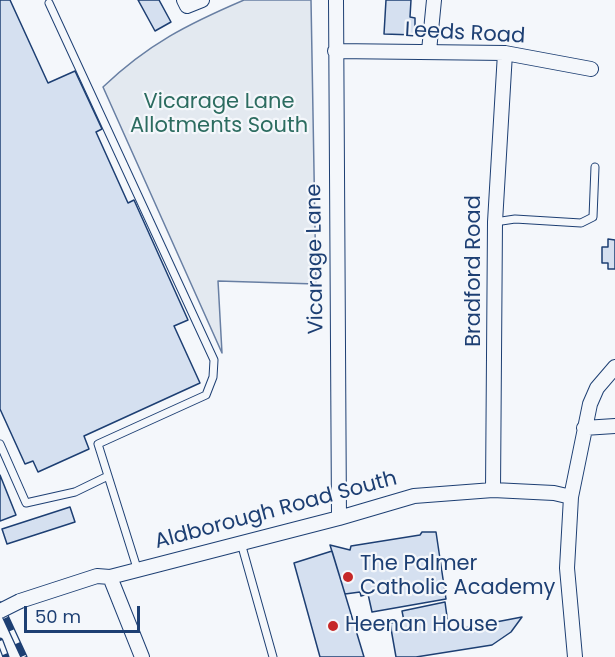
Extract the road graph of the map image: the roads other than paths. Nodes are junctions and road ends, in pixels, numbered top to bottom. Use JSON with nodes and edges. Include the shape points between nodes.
{"nodes":[{"id":1,"x":184,"y":0,"type":"edge"},
{"id":2,"x":202,"y":0,"type":"edge"},
{"id":3,"x":336,"y":0,"type":"edge"},
{"id":4,"x":434,"y":0,"type":"edge"},
{"id":5,"x":49,"y":3,"type":"dead end"},
{"id":6,"x":335,"y":51,"type":"junction"},
{"id":7,"x":429,"y":51,"type":"junction"},
{"id":8,"x":505,"y":53,"type":"junction"},
{"id":9,"x":591,"y":69,"type":"dead end"},
{"id":10,"x":595,"y":166,"type":"dead end"},
{"id":11,"x":495,"y":222,"type":"junction"},
{"id":12,"x":615,"y":367,"type":"edge"},
{"id":13,"x":615,"y":426,"type":"edge"},
{"id":14,"x":584,"y":428,"type":"junction"},
{"id":15,"x":0,"y":444,"type":"edge"},
{"id":16,"x":108,"y":476,"type":"junction"},
{"id":17,"x":493,"y":490,"type":"junction"},
{"id":18,"x":570,"y":497,"type":"junction"},
{"id":19,"x":339,"y":518,"type":"junction"},
{"id":20,"x":241,"y":543,"type":"junction"},
{"id":21,"x":137,"y":568,"type":"junction"},
{"id":22,"x":110,"y":577,"type":"junction"},
{"id":23,"x":0,"y":611,"type":"edge"},
{"id":24,"x":142,"y":657,"type":"edge"},
{"id":25,"x":273,"y":657,"type":"edge"},
{"id":26,"x":575,"y":657,"type":"edge"}],
"edges":[{"from":1,"to":2,"type":"street","via":[[187,6]]},
{"from":3,"to":6,"type":"street","name":"Vicarage Lane"},
{"from":4,"to":7,"type":"street"},
{"from":5,"to":16,"type":"lane","via":[[214,360],[206,395],[98,444]]},
{"from":6,"to":7,"type":"street","name":"Leeds Road"},
{"from":6,"to":19,"type":"street","name":"Vicarage Lane"},
{"from":7,"to":8,"type":"street","name":"Leeds Road"},
{"from":8,"to":9,"type":"street","name":"Leeds Road"},
{"from":8,"to":11,"type":"street","name":"Bradford Road"},
{"from":10,"to":11,"type":"lane","via":[[593,217],[588,221]]},
{"from":11,"to":17,"type":"street","name":"Bradford Road"},
{"from":12,"to":14,"type":"street","via":[[597,388]]},
{"from":13,"to":14,"type":"street"},
{"from":14,"to":18,"type":"street"},
{"from":15,"to":16,"type":"lane","via":[[26,503],[75,492]]},
{"from":16,"to":21,"type":"lane"},
{"from":17,"to":18,"type":"street","name":"Aldborough Road South"},
{"from":17,"to":19,"type":"street","name":"Aldborough Road South","via":[[414,496]]},
{"from":18,"to":26,"type":"street","via":[[567,568]]},
{"from":19,"to":20,"type":"street","name":"Aldborough Road South"},
{"from":20,"to":21,"type":"street","name":"Aldborough Road South"},
{"from":20,"to":25,"type":"lane"},
{"from":21,"to":22,"type":"street","name":"Aldborough Road South"},
{"from":22,"to":23,"type":"street","name":"Aldborough Road South","bridge":true,"via":[[76,581]]},
{"from":22,"to":24,"type":"street"}]}
